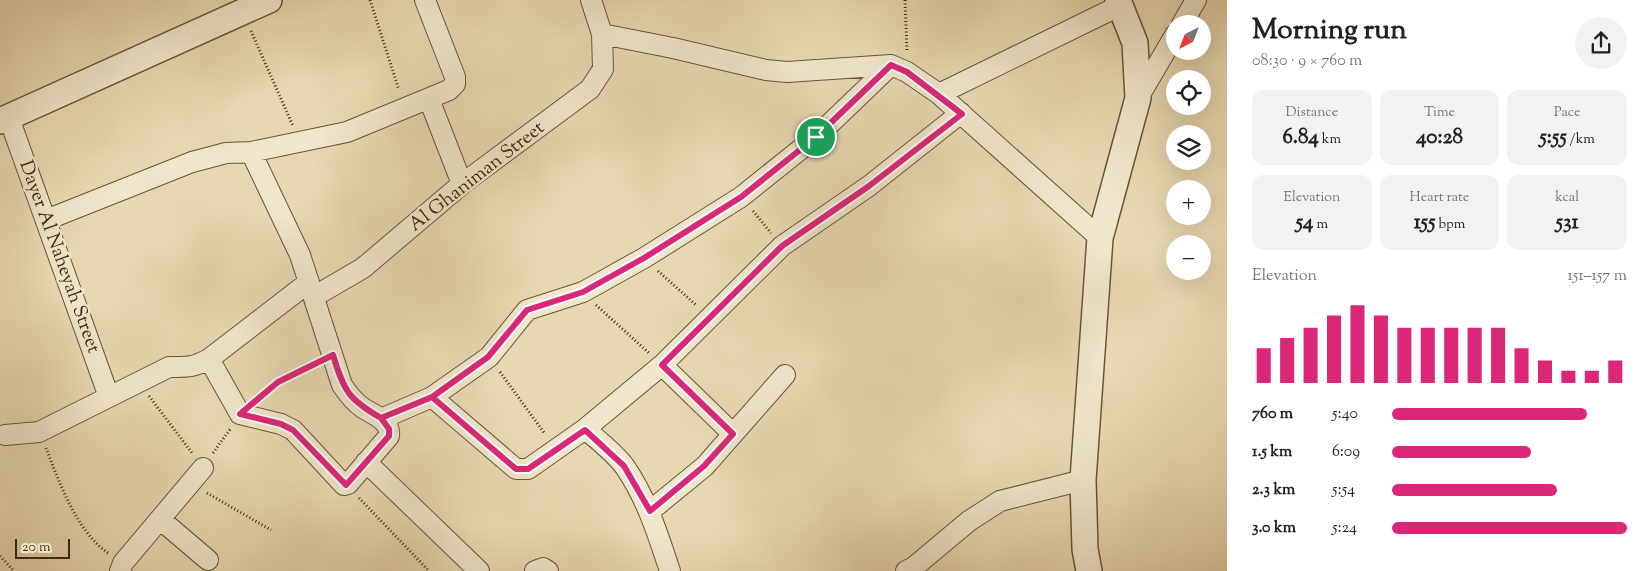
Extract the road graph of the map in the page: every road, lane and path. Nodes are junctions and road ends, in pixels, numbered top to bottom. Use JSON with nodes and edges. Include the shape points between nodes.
{"nodes":[{"id":1,"x":269,"y":0,"type":"edge"},
{"id":2,"x":370,"y":0,"type":"edge"},
{"id":3,"x":425,"y":0,"type":"edge"},
{"id":4,"x":591,"y":0,"type":"edge"},
{"id":5,"x":905,"y":0,"type":"edge"},
{"id":6,"x":1196,"y":0,"type":"edge"},
{"id":7,"x":1119,"y":2,"type":"edge"},
{"id":8,"x":243,"y":12,"type":"junction"},
{"id":9,"x":1187,"y":15,"type":"edge"},
{"id":10,"x":602,"y":34,"type":"junction"},
{"id":11,"x":1166,"y":50,"type":"edge"},
{"id":12,"x":899,"y":68,"type":"junction"},
{"id":13,"x":939,"y":94,"type":"junction"},
{"id":14,"x":1138,"y":98,"type":"junction"},
{"id":15,"x":429,"y":99,"type":"junction"},
{"id":16,"x":405,"y":109,"type":"junction"},
{"id":17,"x":962,"y":114,"type":"junction"},
{"id":18,"x":4,"y":119,"type":"edge"},
{"id":19,"x":300,"y":142,"type":"junction"},
{"id":20,"x":251,"y":152,"type":"junction"},
{"id":21,"x":462,"y":184,"type":"junction"},
{"id":22,"x":741,"y":197,"type":"junction"},
{"id":23,"x":46,"y":220,"type":"junction"},
{"id":24,"x":1100,"y":238,"type":"junction"},
{"id":25,"x":782,"y":246,"type":"junction"},
{"id":26,"x":644,"y":258,"type":"junction"},
{"id":27,"x":312,"y":289,"type":"junction"},
{"id":28,"x":583,"y":292,"type":"junction"},
{"id":29,"x":710,"y":318,"type":"junction"},
{"id":30,"x":333,"y":355,"type":"junction"},
{"id":31,"x":488,"y":357,"type":"junction"},
{"id":32,"x":209,"y":358,"type":"junction"},
{"id":33,"x":662,"y":365,"type":"junction"},
{"id":34,"x":785,"y":375,"type":"dead end"},
{"id":35,"x":138,"y":382,"type":"junction"},
{"id":36,"x":110,"y":396,"type":"junction"},
{"id":37,"x":432,"y":397,"type":"junction"},
{"id":38,"x":240,"y":414,"type":"junction"},
{"id":39,"x":381,"y":418,"type":"junction"},
{"id":40,"x":585,"y":430,"type":"junction"},
{"id":41,"x":39,"y":432,"type":"junction"},
{"id":42,"x":733,"y":434,"type":"junction"},
{"id":43,"x":5,"y":435,"type":"dead end"},
{"id":44,"x":557,"y":451,"type":"junction"},
{"id":45,"x":366,"y":462,"type":"junction"},
{"id":46,"x":197,"y":476,"type":"junction"},
{"id":47,"x":1083,"y":480,"type":"junction"},
{"id":48,"x":346,"y":485,"type":"junction"},
{"id":49,"x":650,"y":511,"type":"junction"},
{"id":50,"x":161,"y":520,"type":"junction"},
{"id":51,"x":271,"y":530,"type":"dead end"},
{"id":52,"x":0,"y":556,"type":"edge"},
{"id":53,"x":208,"y":560,"type":"dead end"},
{"id":54,"x":121,"y":567,"type":"edge"},
{"id":55,"x":14,"y":571,"type":"edge"},
{"id":56,"x":429,"y":571,"type":"edge"},
{"id":57,"x":479,"y":571,"type":"edge"},
{"id":58,"x":535,"y":571,"type":"edge"},
{"id":59,"x":548,"y":571,"type":"edge"},
{"id":60,"x":670,"y":571,"type":"edge"},
{"id":61,"x":906,"y":571,"type":"edge"},
{"id":62,"x":1089,"y":571,"type":"edge"}],
"edges":[{"from":1,"to":8,"type":"street"},
{"from":2,"to":16,"type":"path"},
{"from":3,"to":15,"type":"street","via":[[455,77],[455,84],[449,90]]},
{"from":4,"to":10,"type":"street","name":"Al Ghaniman Street"},
{"from":5,"to":12,"type":"path"},
{"from":6,"to":9,"type":"street"},
{"from":7,"to":13,"type":"street"},
{"from":7,"to":14,"type":"street","via":[[1135,43]]},
{"from":8,"to":18,"type":"street"},
{"from":8,"to":19,"type":"path"},
{"from":10,"to":12,"type":"street","via":[[766,70]]},
{"from":10,"to":21,"type":"street","name":"Al Ghaniman Street","via":[[603,69],[590,89]]},
{"from":11,"to":14,"type":"street"},
{"from":12,"to":13,"type":"street"},
{"from":12,"to":22,"type":"street"},
{"from":13,"to":17,"type":"street"},
{"from":14,"to":24,"type":"street"},
{"from":15,"to":16,"type":"street"},
{"from":15,"to":21,"type":"street"},
{"from":16,"to":19,"type":"street","via":[[347,132]]},
{"from":17,"to":24,"type":"street"},
{"from":17,"to":25,"type":"street","via":[[869,186]]},
{"from":18,"to":23,"type":"street","name":"Dayer Al Naheyah Street"},
{"from":19,"to":20,"type":"street"},
{"from":20,"to":23,"type":"street","via":[[226,153],[192,162]]},
{"from":20,"to":27,"type":"street"},
{"from":21,"to":27,"type":"street","name":"Al Ghaniman Street","via":[[362,268]]},
{"from":22,"to":25,"type":"path"},
{"from":22,"to":26,"type":"street"},
{"from":23,"to":36,"type":"street","name":"Dayer Al Naheyah Street"},
{"from":24,"to":47,"type":"street"},
{"from":25,"to":29,"type":"street"},
{"from":26,"to":28,"type":"street"},
{"from":26,"to":29,"type":"path"},
{"from":27,"to":30,"type":"street"},
{"from":27,"to":32,"type":"street","name":"Al Ghaniman Street"},
{"from":28,"to":31,"type":"street","via":[[527,310]]},
{"from":28,"to":33,"type":"path"},
{"from":29,"to":33,"type":"street"},
{"from":30,"to":38,"type":"path","via":[[278,382]]},
{"from":30,"to":39,"type":"street","via":[[342,385],[350,396]]},
{"from":31,"to":37,"type":"street"},
{"from":31,"to":44,"type":"path"},
{"from":32,"to":35,"type":"street","name":"Al Ghaniman Street","via":[[187,368],[169,367]]},
{"from":32,"to":38,"type":"street"},
{"from":33,"to":40,"type":"street"},
{"from":33,"to":42,"type":"street"},
{"from":34,"to":42,"type":"street"},
{"from":35,"to":36,"type":"street","name":"Al Ghaniman Street"},
{"from":35,"to":46,"type":"path"},
{"from":36,"to":41,"type":"street","name":"Al Ghaniman Street"},
{"from":37,"to":39,"type":"street"},
{"from":37,"to":44,"type":"street","via":[[516,469],[528,469]]},
{"from":38,"to":46,"type":"path"},
{"from":38,"to":48,"type":"street","via":[[293,430]]},
{"from":39,"to":45,"type":"street","via":[[390,433]]},
{"from":40,"to":44,"type":"street"},
{"from":40,"to":49,"type":"street","via":[[624,466]]},
{"from":41,"to":43,"type":"street"},
{"from":41,"to":54,"type":"path","via":[[64,496],[97,546]]},
{"from":42,"to":49,"type":"street","via":[[704,466]]},
{"from":45,"to":48,"type":"street"},
{"from":45,"to":57,"type":"street"},
{"from":46,"to":50,"type":"street"},
{"from":46,"to":51,"type":"path"},
{"from":47,"to":61,"type":"street","via":[[1000,501]]},
{"from":47,"to":62,"type":"street","via":[[1085,549]]},
{"from":48,"to":56,"type":"path"},
{"from":49,"to":60,"type":"street"},
{"from":50,"to":53,"type":"street"},
{"from":50,"to":54,"type":"street"},
{"from":52,"to":55,"type":"path"},
{"from":58,"to":59,"type":"street","via":[[543,568]]}]}
